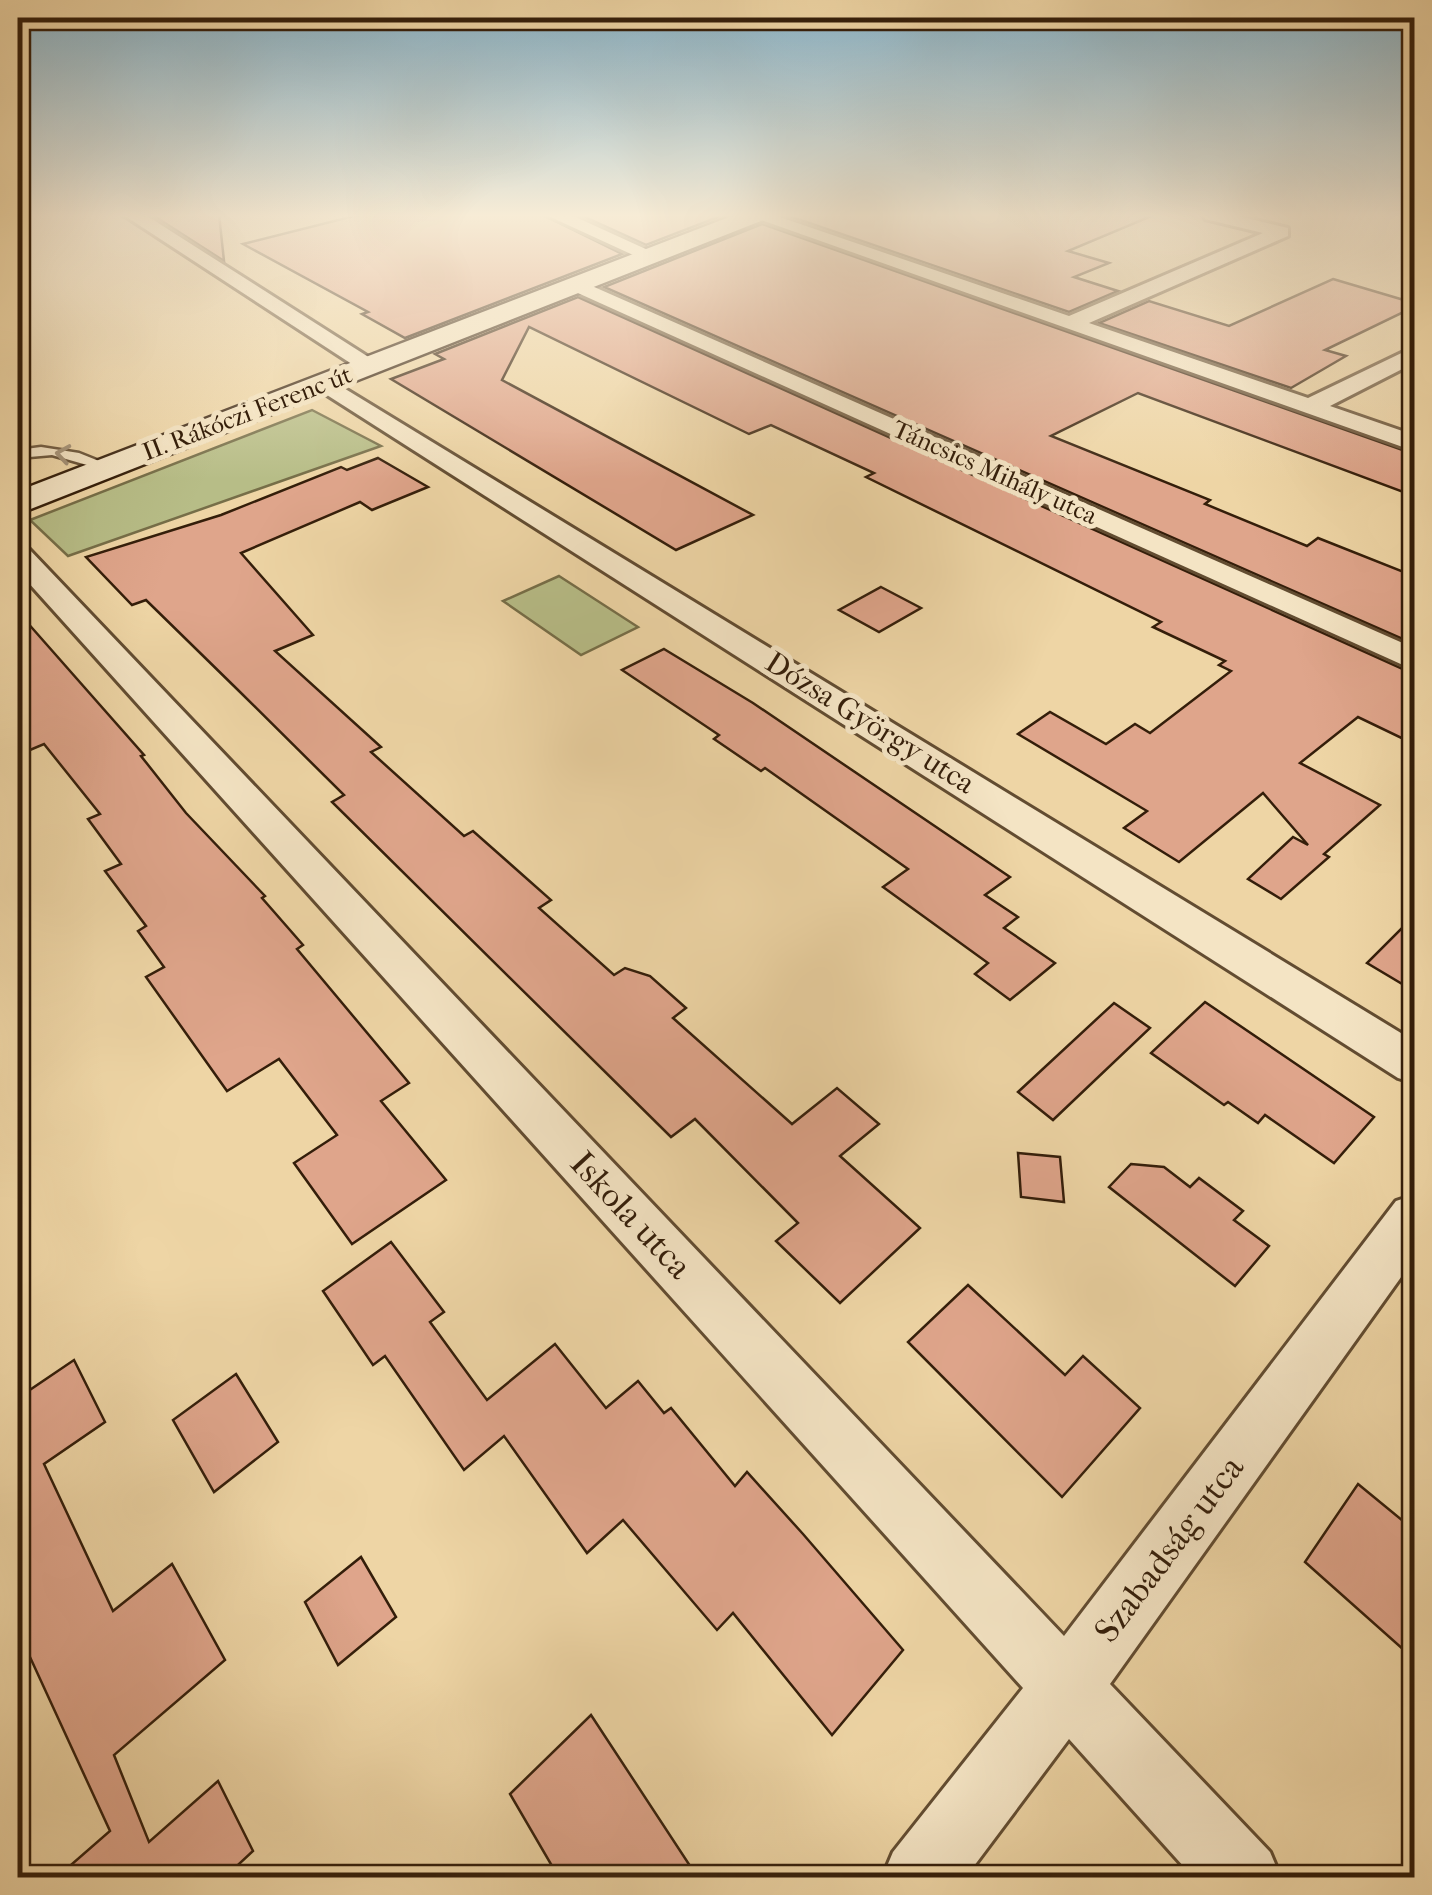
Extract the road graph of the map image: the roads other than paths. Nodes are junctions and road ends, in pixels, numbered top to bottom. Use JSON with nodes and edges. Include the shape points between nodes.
{"nodes":[{"id":1,"x":270,"y":302,"type":"edge"},
{"id":2,"x":531,"y":302,"type":"edge"},
{"id":3,"x":615,"y":302,"type":"edge"},
{"id":4,"x":1007,"y":302,"type":"edge"},
{"id":5,"x":1119,"y":302,"type":"edge"},
{"id":6,"x":1069,"y":324,"type":"junction"},
{"id":7,"x":1414,"y":354,"type":"edge"},
{"id":8,"x":369,"y":365,"type":"junction"},
{"id":9,"x":324,"y":383,"type":"junction"},
{"id":10,"x":1309,"y":407,"type":"junction"},
{"id":11,"x":1414,"y":444,"type":"edge"},
{"id":12,"x":18,"y":454,"type":"edge"},
{"id":13,"x":108,"y":468,"type":"junction"},
{"id":14,"x":18,"y":503,"type":"edge"},
{"id":15,"x":18,"y":554,"type":"edge"},
{"id":16,"x":1414,"y":660,"type":"edge"},
{"id":17,"x":1414,"y":1064,"type":"edge"},
{"id":18,"x":1414,"y":1218,"type":"edge"},
{"id":19,"x":1066,"y":1687,"type":"junction"},
{"id":20,"x":919,"y":1878,"type":"edge"},
{"id":21,"x":1244,"y":1878,"type":"edge"}],
"edges":[{"from":1,"to":8,"type":"street"},
{"from":2,"to":8,"type":"main road","name":"II. Rákóczi Ferenc út"},
{"from":3,"to":16,"type":"street","name":"Táncsics Mihály utca"},
{"from":4,"to":6,"type":"street"},
{"from":5,"to":6,"type":"street"},
{"from":6,"to":10,"type":"street"},
{"from":7,"to":10,"type":"street"},
{"from":8,"to":9,"type":"main road","name":"II. Rákóczi Ferenc út"},
{"from":9,"to":13,"type":"main road","name":"II. Rákóczi Ferenc út"},
{"from":9,"to":17,"type":"street","name":"Dózsa György utca"},
{"from":10,"to":11,"type":"street"},
{"from":13,"to":12,"type":"lane","one_way":true,"via":[[75,455]]},
{"from":13,"to":14,"type":"main road","name":"II. Rákóczi Ferenc út"},
{"from":15,"to":19,"type":"street","name":"Iskola utca"},
{"from":18,"to":19,"type":"street","name":"Szabadság utca"},
{"from":19,"to":20,"type":"street","name":"Szabadság utca"},
{"from":19,"to":21,"type":"street","name":"Iskola utca"}]}
